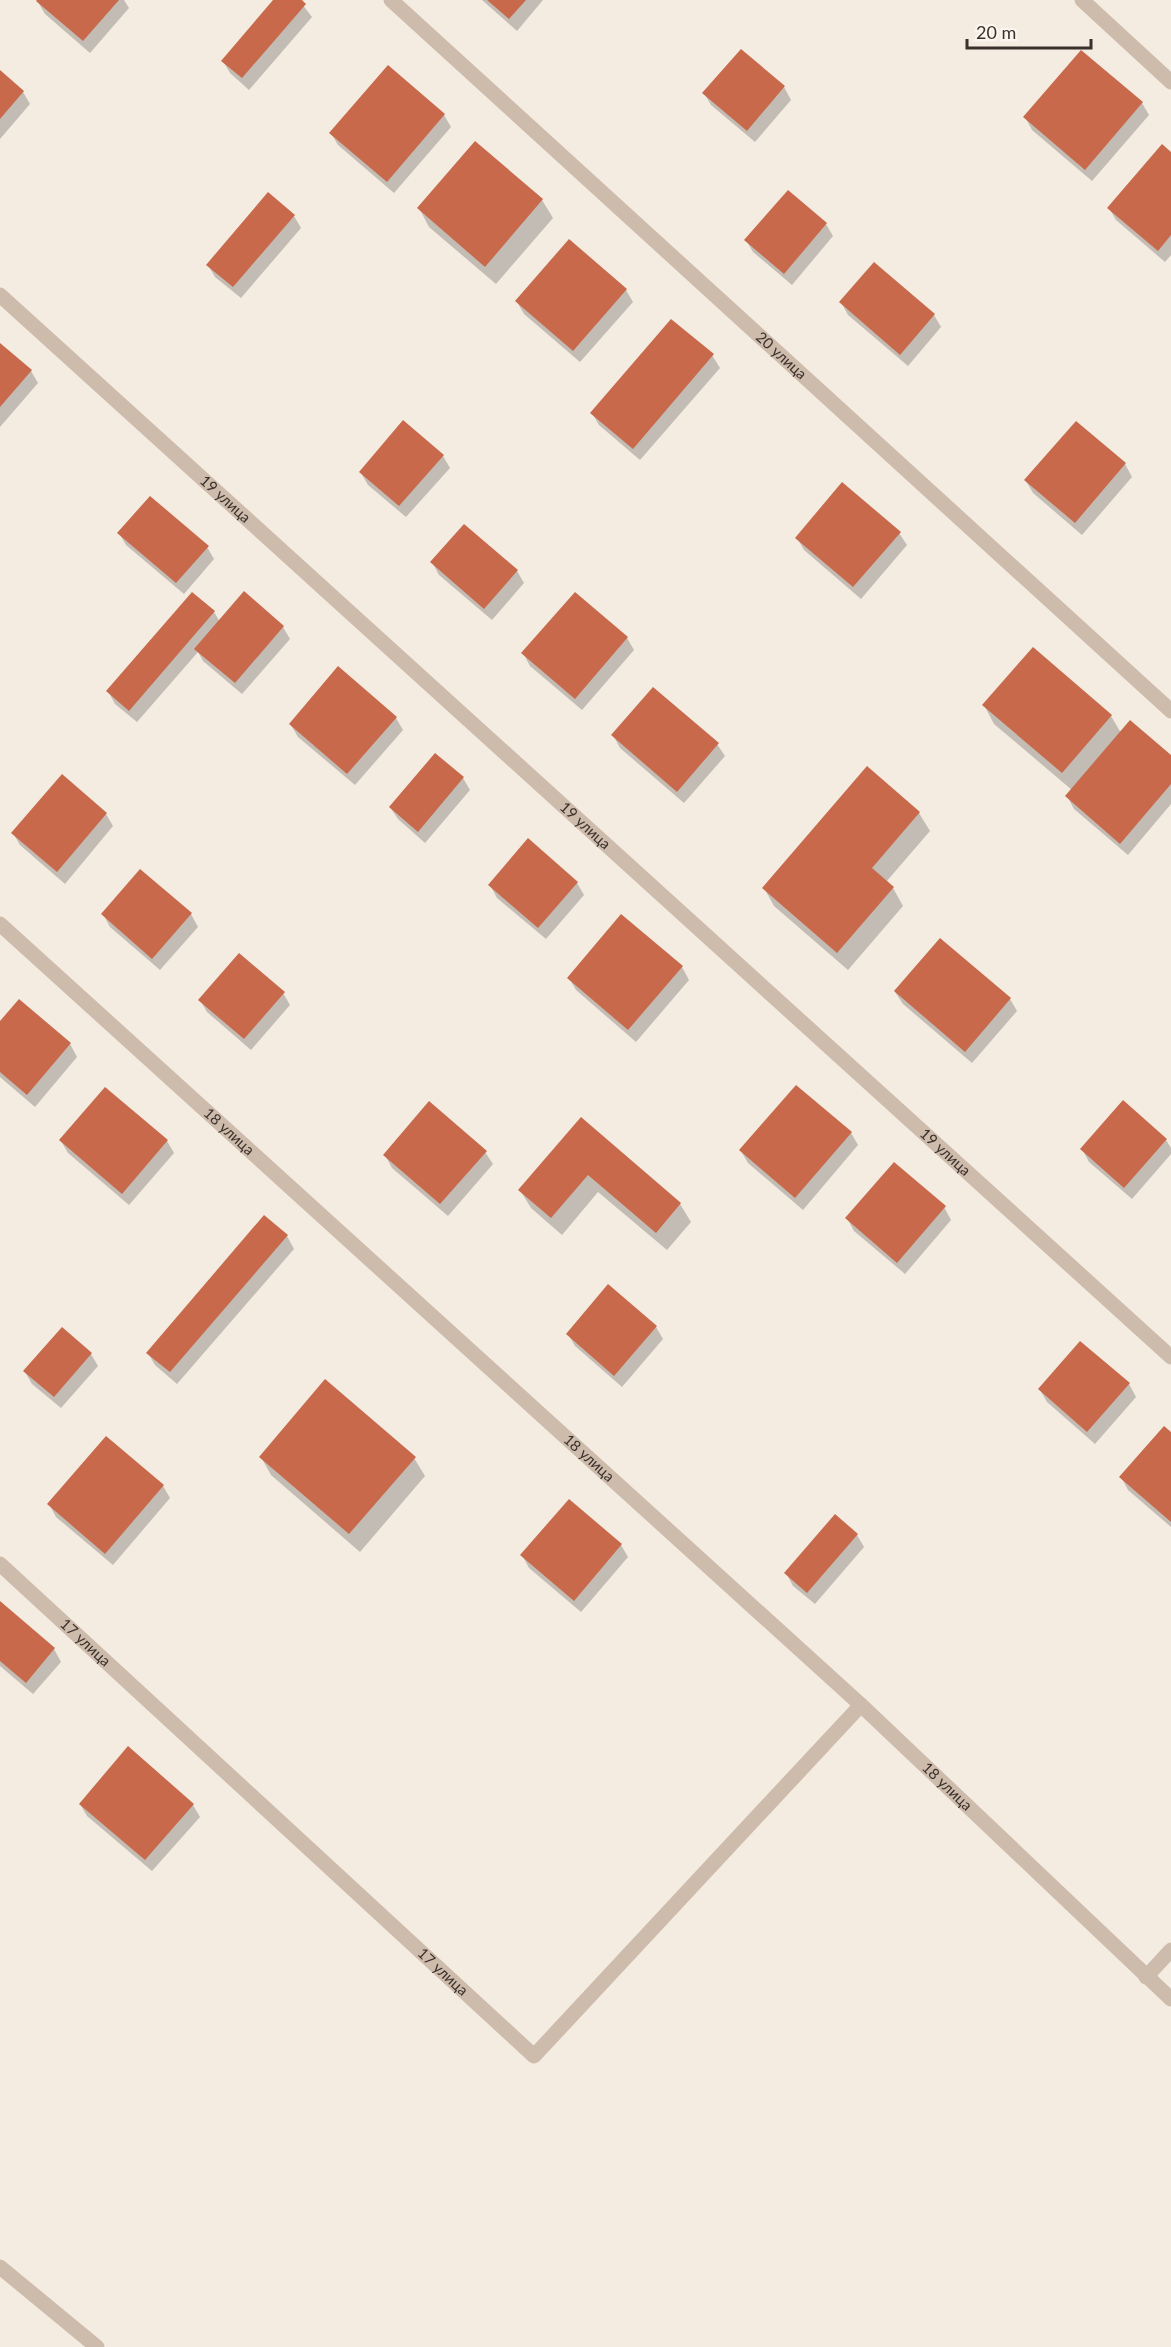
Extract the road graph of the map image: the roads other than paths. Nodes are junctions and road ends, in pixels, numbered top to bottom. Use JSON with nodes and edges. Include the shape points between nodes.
{"nodes":[{"id":1,"x":391,"y":0,"type":"edge"},
{"id":2,"x":1082,"y":0,"type":"edge"},
{"id":3,"x":1171,"y":82,"type":"edge"},
{"id":4,"x":0,"y":295,"type":"edge"},
{"id":5,"x":1171,"y":711,"type":"edge"},
{"id":6,"x":0,"y":924,"type":"edge"},
{"id":7,"x":1171,"y":1357,"type":"edge"},
{"id":8,"x":0,"y":1563,"type":"edge"},
{"id":9,"x":861,"y":1706,"type":"junction"},
{"id":10,"x":1171,"y":1950,"type":"edge"},
{"id":11,"x":1146,"y":1977,"type":"junction"},
{"id":12,"x":1171,"y":1999,"type":"edge"},
{"id":13,"x":0,"y":2267,"type":"edge"},
{"id":14,"x":97,"y":2347,"type":"edge"}],
"edges":[{"from":1,"to":5,"type":"street","name":"20 улица"},
{"from":2,"to":3,"type":"street"},
{"from":4,"to":7,"type":"street","name":"19 улица"},
{"from":6,"to":9,"type":"street","name":"18 улица"},
{"from":8,"to":9,"type":"street","name":"17 улица","via":[[534,2056]]},
{"from":9,"to":11,"type":"street","name":"18 улица"},
{"from":10,"to":11,"type":"street"},
{"from":11,"to":12,"type":"street","name":"18 улица"},
{"from":13,"to":14,"type":"street"}]}
